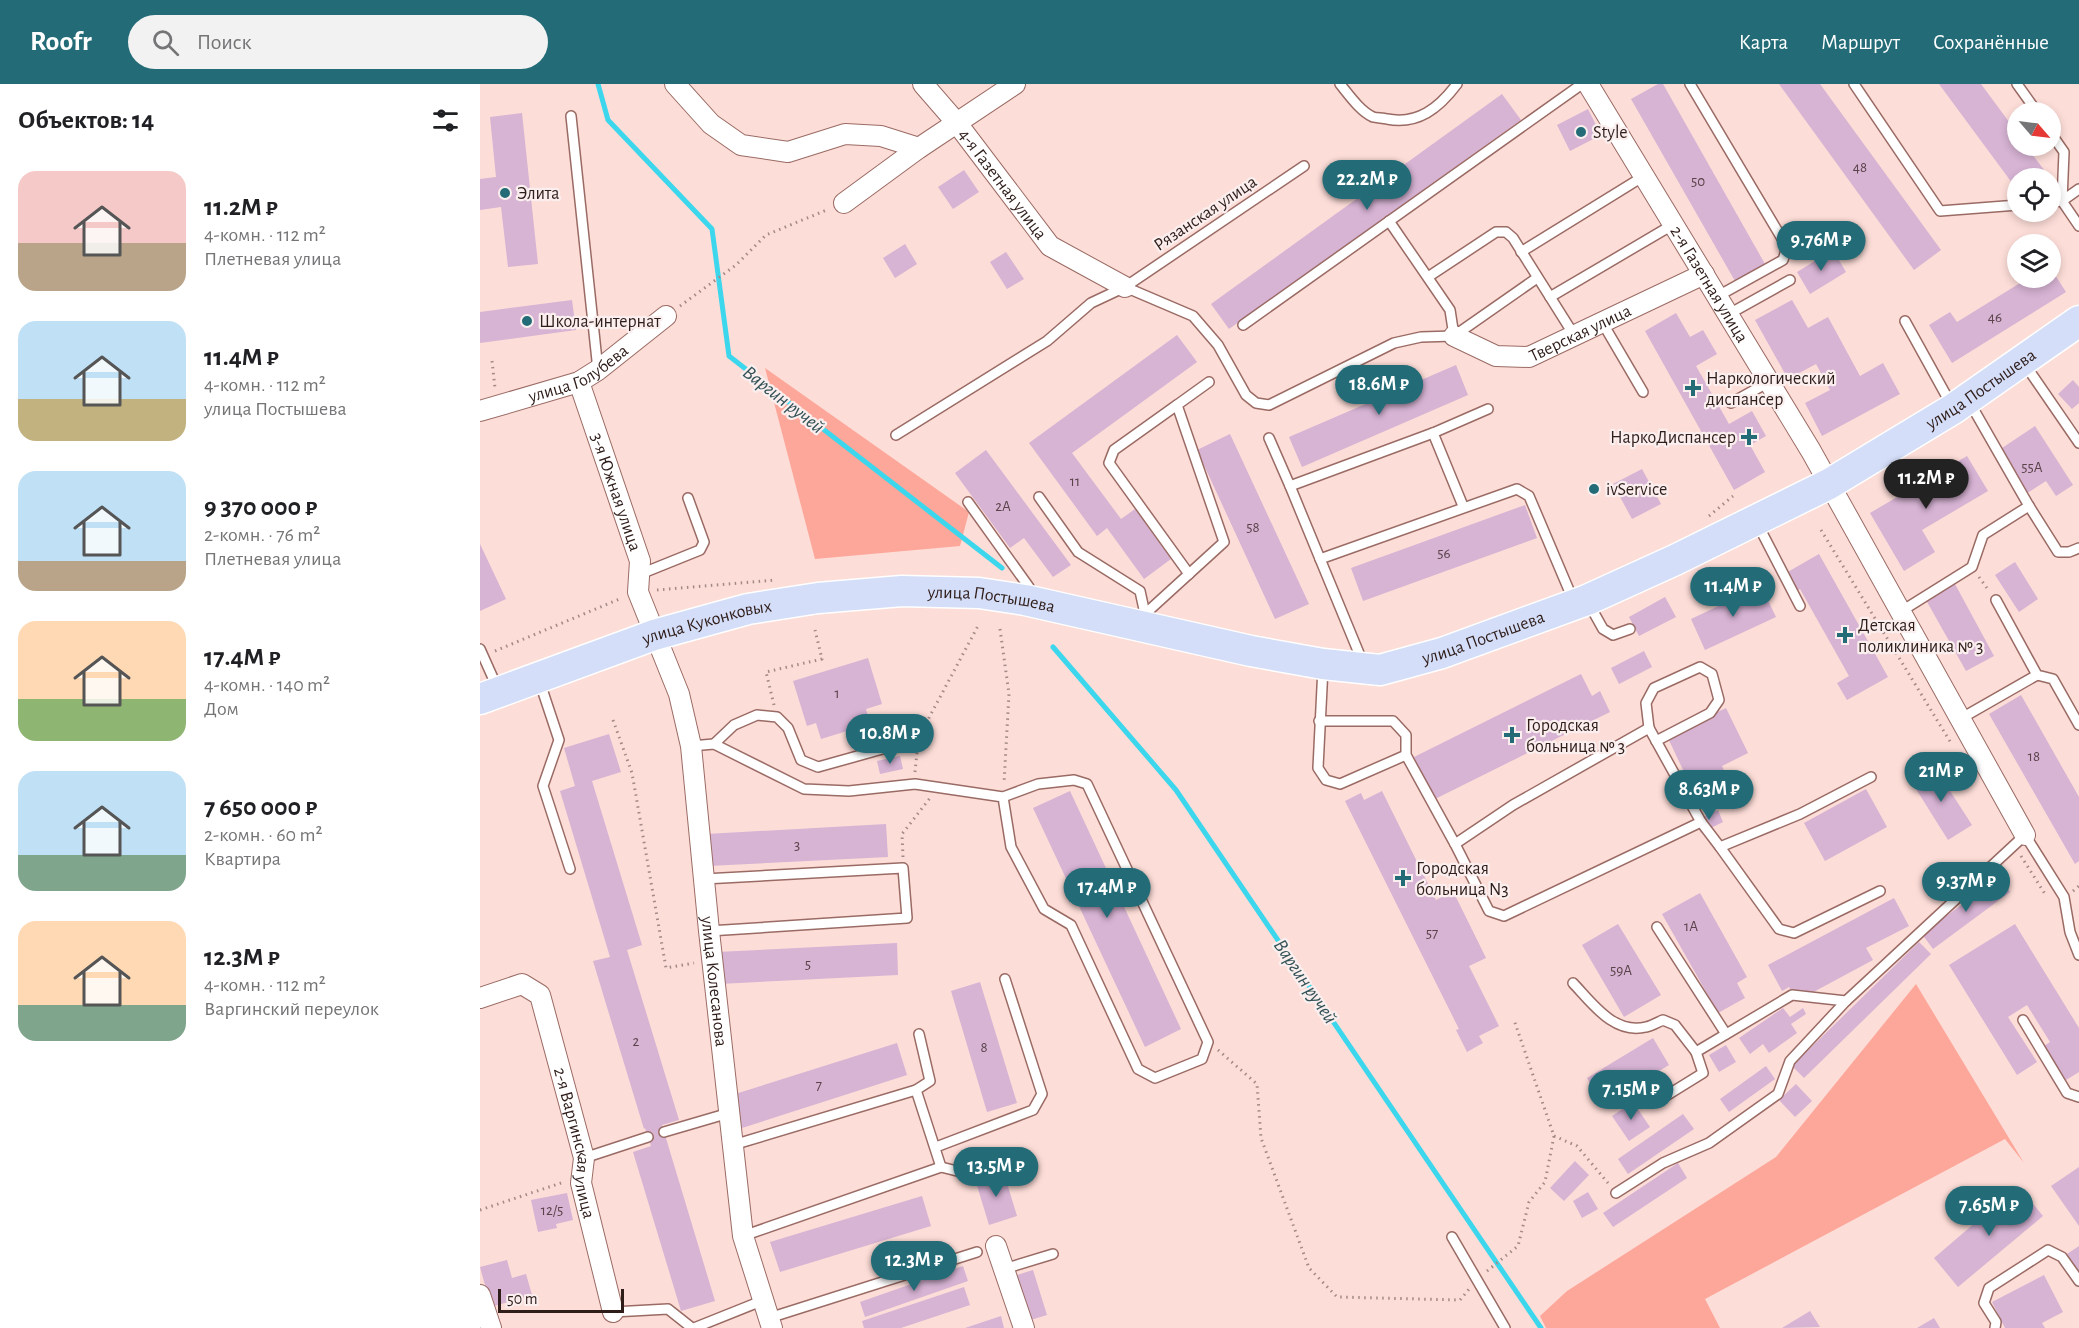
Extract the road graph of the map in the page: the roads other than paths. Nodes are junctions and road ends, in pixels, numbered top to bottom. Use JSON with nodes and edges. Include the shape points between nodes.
{"nodes":[{"id":1,"x":675,"y":84,"type":"edge"},
{"id":2,"x":923,"y":84,"type":"edge"},
{"id":3,"x":1015,"y":84,"type":"edge"},
{"id":4,"x":1341,"y":84,"type":"edge"},
{"id":5,"x":1457,"y":84,"type":"edge"},
{"id":6,"x":1582,"y":84,"type":"edge"},
{"id":7,"x":1588,"y":84,"type":"edge"},
{"id":8,"x":1690,"y":84,"type":"edge"},
{"id":9,"x":1854,"y":84,"type":"edge"},
{"id":10,"x":2017,"y":84,"type":"edge"},
{"id":11,"x":2030,"y":102,"type":"edge"},
{"id":12,"x":571,"y":116,"type":"dead end"},
{"id":13,"x":956,"y":123,"type":"junction"},
{"id":14,"x":919,"y":148,"type":"junction"},
{"id":15,"x":2061,"y":148,"type":"edge"},
{"id":16,"x":1304,"y":166,"type":"dead end"},
{"id":17,"x":1645,"y":176,"type":"junction"},
{"id":18,"x":2079,"y":189,"type":"edge"},
{"id":19,"x":2062,"y":201,"type":"junction"},
{"id":20,"x":844,"y":203,"type":"road end"},
{"id":21,"x":2007,"y":206,"type":"edge"},
{"id":22,"x":1389,"y":221,"type":"junction"},
{"id":23,"x":1674,"y":224,"type":"junction"},
{"id":24,"x":2079,"y":226,"type":"edge"},
{"id":25,"x":1521,"y":252,"type":"junction"},
{"id":26,"x":1704,"y":274,"type":"junction"},
{"id":27,"x":1428,"y":277,"type":"junction"},
{"id":28,"x":1537,"y":278,"type":"junction"},
{"id":29,"x":1790,"y":280,"type":"dead end"},
{"id":30,"x":1125,"y":287,"type":"junction"},
{"id":31,"x":1718,"y":296,"type":"junction"},
{"id":32,"x":1550,"y":297,"type":"junction"},
{"id":33,"x":1729,"y":314,"type":"junction"},
{"id":34,"x":666,"y":316,"type":"road end"},
{"id":35,"x":1905,"y":321,"type":"dead end"},
{"id":36,"x":2079,"y":321,"type":"edge"},
{"id":37,"x":1602,"y":322,"type":"junction"},
{"id":38,"x":1243,"y":325,"type":"dead end"},
{"id":39,"x":1574,"y":335,"type":"junction"},
{"id":40,"x":1454,"y":336,"type":"junction"},
{"id":41,"x":2022,"y":361,"type":"junction"},
{"id":42,"x":598,"y":370,"type":"junction"},
{"id":43,"x":579,"y":382,"type":"junction"},
{"id":44,"x":1209,"y":382,"type":"dead end"},
{"id":45,"x":1770,"y":382,"type":"junction"},
{"id":46,"x":1643,"y":392,"type":"dead end"},
{"id":47,"x":1731,"y":403,"type":"dead end"},
{"id":48,"x":1960,"y":404,"type":"junction"},
{"id":49,"x":1177,"y":405,"type":"junction"},
{"id":50,"x":489,"y":408,"type":"edge"},
{"id":51,"x":1488,"y":409,"type":"dead end"},
{"id":52,"x":1433,"y":433,"type":"junction"},
{"id":53,"x":896,"y":435,"type":"dead end"},
{"id":54,"x":1269,"y":438,"type":"dead end"},
{"id":55,"x":2079,"y":443,"type":"edge"},
{"id":56,"x":1829,"y":484,"type":"junction"},
{"id":57,"x":1290,"y":486,"type":"junction"},
{"id":58,"x":1039,"y":497,"type":"dead end"},
{"id":59,"x":688,"y":498,"type":"dead end"},
{"id":60,"x":968,"y":502,"type":"dead end"},
{"id":61,"x":1463,"y":506,"type":"junction"},
{"id":62,"x":2029,"y":506,"type":"junction"},
{"id":63,"x":1755,"y":520,"type":"junction"},
{"id":64,"x":2079,"y":548,"type":"edge"},
{"id":65,"x":1320,"y":559,"type":"junction"},
{"id":66,"x":1189,"y":574,"type":"junction"},
{"id":67,"x":638,"y":583,"type":"junction"},
{"id":68,"x":818,"y":598,"type":"joint"},
{"id":69,"x":1025,"y":600,"type":"junction"},
{"id":70,"x":1996,"y":600,"type":"road end"},
{"id":71,"x":1581,"y":602,"type":"junction"},
{"id":72,"x":1800,"y":606,"type":"dead end"},
{"id":73,"x":1900,"y":612,"type":"junction"},
{"id":74,"x":1143,"y":620,"type":"junction"},
{"id":75,"x":1630,"y":629,"type":"dead end"},
{"id":76,"x":654,"y":635,"type":"junction"},
{"id":77,"x":482,"y":652,"type":"edge"},
{"id":78,"x":599,"y":655,"type":"junction"},
{"id":79,"x":1323,"y":664,"type":"junction"},
{"id":80,"x":1366,"y":670,"type":"junction"},
{"id":81,"x":2037,"y":675,"type":"junction"},
{"id":82,"x":540,"y":683,"type":"junction"},
{"id":83,"x":486,"y":701,"type":"edge"},
{"id":84,"x":1960,"y":718,"type":"junction"},
{"id":85,"x":1319,"y":722,"type":"junction"},
{"id":86,"x":2079,"y":726,"type":"edge"},
{"id":87,"x":1649,"y":728,"type":"junction"},
{"id":88,"x":918,"y":739,"type":"road end"},
{"id":89,"x":1656,"y":741,"type":"junction"},
{"id":90,"x":714,"y":744,"type":"junction"},
{"id":91,"x":692,"y":746,"type":"junction"},
{"id":92,"x":1406,"y":755,"type":"junction"},
{"id":93,"x":1871,"y":777,"type":"dead end"},
{"id":94,"x":1003,"y":797,"type":"junction"},
{"id":95,"x":1701,"y":822,"type":"junction"},
{"id":96,"x":2020,"y":841,"type":"junction"},
{"id":97,"x":1455,"y":844,"type":"junction"},
{"id":98,"x":1720,"y":847,"type":"junction"},
{"id":99,"x":570,"y":869,"type":"dead end"},
{"id":100,"x":704,"y":879,"type":"junction"},
{"id":101,"x":1880,"y":891,"type":"dead end"},
{"id":102,"x":1657,"y":927,"type":"dead end"},
{"id":103,"x":708,"y":931,"type":"junction"},
{"id":104,"x":2079,"y":955,"type":"edge"},
{"id":105,"x":1005,"y":979,"type":"dead end"},
{"id":106,"x":1573,"y":983,"type":"dead end"},
{"id":107,"x":480,"y":998,"type":"edge"},
{"id":108,"x":1846,"y":1001,"type":"junction"},
{"id":109,"x":2022,"y":1020,"type":"dead end"},
{"id":110,"x":919,"y":1034,"type":"dead end"},
{"id":111,"x":1726,"y":1034,"type":"junction"},
{"id":112,"x":1696,"y":1052,"type":"junction"},
{"id":113,"x":916,"y":1090,"type":"junction"},
{"id":114,"x":2079,"y":1097,"type":"edge"},
{"id":115,"x":1661,"y":1099,"type":"dead end"},
{"id":116,"x":729,"y":1113,"type":"junction"},
{"id":117,"x":664,"y":1132,"type":"dead end"},
{"id":118,"x":648,"y":1137,"type":"dead end"},
{"id":119,"x":733,"y":1145,"type":"junction"},
{"id":120,"x":936,"y":1147,"type":"junction"},
{"id":121,"x":1021,"y":1155,"type":"dead end"},
{"id":122,"x":583,"y":1167,"type":"junction"},
{"id":123,"x":941,"y":1167,"type":"junction"},
{"id":124,"x":1616,"y":1193,"type":"road end"},
{"id":125,"x":743,"y":1236,"type":"junction"},
{"id":126,"x":1452,"y":1237,"type":"dead end"},
{"id":127,"x":996,"y":1246,"type":"dead end"},
{"id":128,"x":977,"y":1252,"type":"dead end"},
{"id":129,"x":1053,"y":1254,"type":"dead end"},
{"id":130,"x":1004,"y":1269,"type":"junction"},
{"id":131,"x":2079,"y":1281,"type":"edge"},
{"id":132,"x":480,"y":1295,"type":"edge"},
{"id":133,"x":613,"y":1312,"type":"joint"},
{"id":134,"x":768,"y":1315,"type":"edge"},
{"id":135,"x":490,"y":1328,"type":"edge"},
{"id":136,"x":693,"y":1328,"type":"edge"},
{"id":137,"x":1024,"y":1328,"type":"edge"},
{"id":138,"x":1505,"y":1328,"type":"edge"},
{"id":139,"x":1995,"y":1328,"type":"edge"}],
"edges":[{"from":1,"to":14,"type":"street","via":[[711,124],[741,145],[788,152],[845,134],[881,136]]},
{"from":2,"to":13,"type":"street","name":"4-я Газетная улица"},
{"from":3,"to":13,"type":"street"},
{"from":4,"to":5,"type":"lane","via":[[1352,100],[1373,116],[1401,122],[1427,114]]},
{"from":6,"to":22,"type":"lane"},
{"from":7,"to":17,"type":"street","name":"2-я Газетная улица"},
{"from":8,"to":31,"type":"lane","via":[[1786,247],[1783,260]]},
{"from":9,"to":21,"type":"lane","via":[[1940,211]]},
{"from":10,"to":11,"type":"lane"},
{"from":12,"to":42,"type":"lane"},
{"from":13,"to":14,"type":"street"},
{"from":13,"to":30,"type":"street","name":"4-я Газетная улица","via":[[1050,246]]},
{"from":14,"to":20,"type":"street"},
{"from":15,"to":19,"type":"lane"},
{"from":16,"to":30,"type":"lane","name":"Рязанская улица"},
{"from":17,"to":23,"type":"street","name":"2-я Газетная улица"},
{"from":17,"to":25,"type":"lane"},
{"from":18,"to":19,"type":"lane"},
{"from":19,"to":24,"type":"lane"},
{"from":22,"to":27,"type":"lane"},
{"from":22,"to":38,"type":"lane"},
{"from":23,"to":26,"type":"street","name":"2-я Газетная улица"},
{"from":23,"to":32,"type":"lane"},
{"from":25,"to":27,"type":"lane","via":[[1506,232],[1496,232]]},
{"from":25,"to":28,"type":"lane"},
{"from":26,"to":31,"type":"street","name":"2-я Газетная улица"},
{"from":26,"to":37,"type":"street","name":"Тверская улица"},
{"from":27,"to":40,"type":"lane","via":[[1450,310]]},
{"from":28,"to":32,"type":"lane"},
{"from":28,"to":40,"type":"lane"},
{"from":29,"to":33,"type":"lane"},
{"from":30,"to":40,"type":"lane","via":[[1193,316],[1218,345],[1246,394],[1256,403],[1269,405],[1394,343]]},
{"from":30,"to":53,"type":"lane","name":"Рязанская улица","via":[[1091,303],[1047,341]]},
{"from":31,"to":33,"type":"street","name":"2-я Газетная улица"},
{"from":32,"to":39,"type":"lane"},
{"from":33,"to":45,"type":"street","name":"2-я Газетная улица"},
{"from":34,"to":42,"type":"street","name":"улица Голубева"},
{"from":35,"to":48,"type":"lane"},
{"from":36,"to":41,"type":"main road","name":"улица Постышева"},
{"from":37,"to":39,"type":"street","name":"Тверская улица"},
{"from":37,"to":46,"type":"lane"},
{"from":39,"to":40,"type":"street","name":"Тверская улица","via":[[1529,357],[1496,356]]},
{"from":41,"to":48,"type":"main road","name":"улица Постышева"},
{"from":41,"to":55,"type":"lane"},
{"from":42,"to":43,"type":"street","name":"улица Голубева"},
{"from":43,"to":50,"type":"street","name":"улица Голубева"},
{"from":43,"to":67,"type":"street","name":"3-я Южная улица","via":[[640,561]]},
{"from":44,"to":49,"type":"lane"},
{"from":45,"to":47,"type":"lane"},
{"from":45,"to":56,"type":"street","name":"2-я Газетная улица"},
{"from":48,"to":56,"type":"main road","name":"улица Постышева"},
{"from":48,"to":62,"type":"lane"},
{"from":49,"to":66,"type":"lane","via":[[1224,542]]},
{"from":49,"to":66,"type":"lane","via":[[1114,450],[1109,463]]},
{"from":51,"to":52,"type":"lane"},
{"from":52,"to":57,"type":"lane"},
{"from":52,"to":61,"type":"lane"},
{"from":54,"to":57,"type":"lane"},
{"from":56,"to":63,"type":"main road","name":"улица Постышева"},
{"from":56,"to":73,"type":"street","name":"2-я Газетная улица"},
{"from":57,"to":65,"type":"lane"},
{"from":58,"to":74,"type":"lane","via":[[1078,552],[1140,591]]},
{"from":59,"to":67,"type":"lane","via":[[704,542],[700,550]]},
{"from":60,"to":69,"type":"lane","via":[[1029,587]]},
{"from":61,"to":65,"type":"lane"},
{"from":61,"to":71,"type":"lane","via":[[1517,489],[1529,496]]},
{"from":62,"to":64,"type":"lane","via":[[2058,552]]},
{"from":62,"to":73,"type":"lane","via":[[1983,535],[1972,567]]},
{"from":63,"to":71,"type":"main road","name":"улица Постышева"},
{"from":63,"to":72,"type":"lane"},
{"from":65,"to":80,"type":"lane"},
{"from":66,"to":74,"type":"lane"},
{"from":67,"to":76,"type":"street","name":"3-я Южная улица"},
{"from":68,"to":69,"type":"main road","name":"улица Постышева","via":[[902,591],[979,593]]},
{"from":68,"to":76,"type":"main road","name":"улица Куконковых","via":[[748,609]]},
{"from":69,"to":74,"type":"main road","name":"улица Постышева"},
{"from":70,"to":81,"type":"lane"},
{"from":71,"to":75,"type":"lane","via":[[1613,635]]},
{"from":71,"to":80,"type":"main road","name":"улица Постышева","via":[[1442,653],[1380,670]]},
{"from":73,"to":84,"type":"street","name":"2-я Газетная улица"},
{"from":74,"to":79,"type":"main road","name":"улица Постышева","via":[[1251,651]]},
{"from":76,"to":78,"type":"main road","name":"улица Куконковых"},
{"from":76,"to":91,"type":"street","name":"улица Колесанова","via":[[679,694]]},
{"from":77,"to":83,"type":"lane"},
{"from":78,"to":82,"type":"main road","name":"улица Куконковых"},
{"from":78,"to":83,"type":"main road","name":"улица Куконковых"},
{"from":79,"to":80,"type":"main road","name":"улица Постышева"},
{"from":79,"to":85,"type":"lane"},
{"from":81,"to":84,"type":"lane"},
{"from":81,"to":86,"type":"lane","via":[[2053,679]]},
{"from":82,"to":83,"type":"main road","name":"улица Куконковых"},
{"from":82,"to":99,"type":"lane","via":[[559,740],[543,786]]},
{"from":84,"to":96,"type":"street","name":"2-я Газетная улица"},
{"from":85,"to":92,"type":"lane","via":[[1393,721],[1406,735]]},
{"from":85,"to":92,"type":"lane","via":[[1318,768],[1326,780],[1340,784]]},
{"from":87,"to":89,"type":"lane"},
{"from":87,"to":89,"type":"lane","via":[[1646,703],[1654,688],[1700,667],[1712,674],[1719,700],[1710,713]]},
{"from":87,"to":97,"type":"lane"},
{"from":88,"to":90,"type":"lane","via":[[818,767],[801,760],[788,728],[777,717],[757,715],[734,725]]},
{"from":89,"to":95,"type":"lane"},
{"from":90,"to":91,"type":"lane"},
{"from":90,"to":94,"type":"lane","via":[[804,789],[849,791],[915,784]]},
{"from":91,"to":100,"type":"street","name":"улица Колесанова"},
{"from":92,"to":97,"type":"lane"},
{"from":93,"to":98,"type":"lane","via":[[1800,814]]},
{"from":94,"to":94,"type":"lane","via":[[1011,847],[1044,909],[1071,925],[1138,1069],[1155,1078],[1202,1059],[1208,1042],[1087,784],[1074,780],[1038,784]]},
{"from":95,"to":97,"type":"lane","via":[[1503,916],[1489,911]]},
{"from":95,"to":98,"type":"lane"},
{"from":96,"to":104,"type":"lane","via":[[2064,897]]},
{"from":96,"to":108,"type":"lane"},
{"from":98,"to":101,"type":"lane","via":[[1779,929],[1794,933]]},
{"from":100,"to":103,"type":"street","name":"улица Колесанова"},
{"from":100,"to":103,"type":"lane","via":[[903,868],[907,918]]},
{"from":102,"to":111,"type":"lane"},
{"from":103,"to":116,"type":"street","name":"улица Колесанова"},
{"from":105,"to":120,"type":"lane","via":[[1042,1094],[1033,1110]]},
{"from":106,"to":112,"type":"lane","via":[[1609,1020],[1630,1028],[1663,1020],[1675,1025]]},
{"from":107,"to":122,"type":"street","name":"2-я Варгинская улица","via":[[522,984],[540,995]]},
{"from":108,"to":111,"type":"lane","via":[[1792,995]]},
{"from":108,"to":124,"type":"lane","via":[[1790,1061],[1778,1094],[1709,1143],[1663,1163]]},
{"from":109,"to":114,"type":"lane","via":[[2067,1093]]},
{"from":110,"to":113,"type":"lane","via":[[930,1081]]},
{"from":111,"to":112,"type":"lane"},
{"from":112,"to":115,"type":"lane","via":[[1703,1073]]},
{"from":113,"to":119,"type":"lane"},
{"from":113,"to":120,"type":"lane"},
{"from":116,"to":117,"type":"lane"},
{"from":116,"to":119,"type":"street","name":"улица Колесанова"},
{"from":118,"to":122,"type":"lane"},
{"from":119,"to":125,"type":"street","name":"улица Колесанова"},
{"from":120,"to":123,"type":"lane"},
{"from":121,"to":123,"type":"lane","via":[[957,1171]]},
{"from":122,"to":133,"type":"street","name":"2-я Варгинская улица","via":[[581,1184]]},
{"from":123,"to":125,"type":"lane"},
{"from":125,"to":134,"type":"street","name":"улица Колесанова"},
{"from":126,"to":138,"type":"lane"},
{"from":127,"to":130,"type":"street"},
{"from":128,"to":134,"type":"lane"},
{"from":129,"to":130,"type":"lane"},
{"from":130,"to":137,"type":"street"},
{"from":131,"to":139,"type":"lane","via":[[2062,1257],[2048,1251],[1989,1288],[1984,1303],[1996,1322]]},
{"from":132,"to":135,"type":"street"},
{"from":133,"to":136,"type":"lane","via":[[668,1309]]},
{"from":134,"to":136,"type":"lane"}]}
